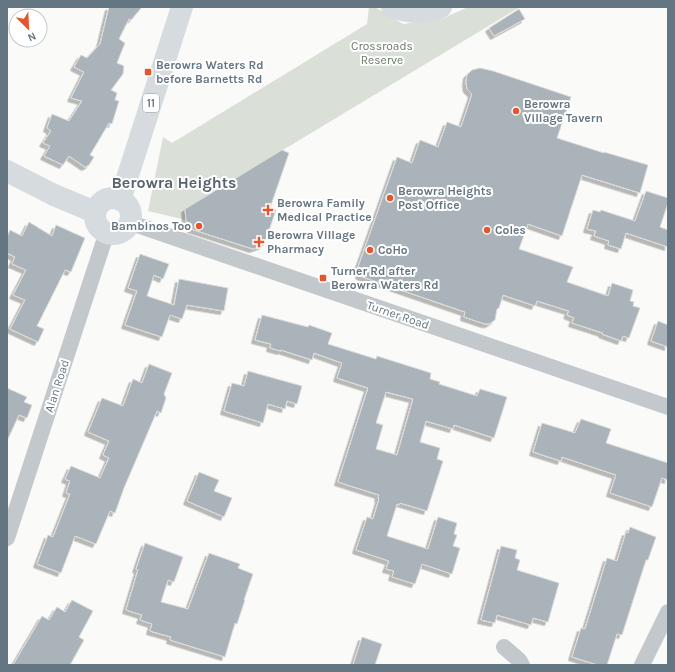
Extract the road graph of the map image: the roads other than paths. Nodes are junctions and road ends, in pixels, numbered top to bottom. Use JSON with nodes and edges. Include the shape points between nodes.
{"nodes":[{"id":1,"x":182,"y":7,"type":"edge"},
{"id":2,"x":392,"y":7,"type":"edge"},
{"id":3,"x":441,"y":7,"type":"edge"},
{"id":4,"x":7,"y":171,"type":"edge"},
{"id":5,"x":120,"y":200,"type":"junction"},
{"id":6,"x":96,"y":211,"type":"junction"},
{"id":7,"x":129,"y":223,"type":"junction"},
{"id":8,"x":108,"y":233,"type":"junction"},
{"id":9,"x":668,"y":408,"type":"edge"},
{"id":10,"x":7,"y":538,"type":"edge"},
{"id":11,"x":668,"y":612,"type":"edge"},
{"id":12,"x":504,"y":647,"type":"dead end"},
{"id":13,"x":522,"y":665,"type":"edge"},
{"id":14,"x":642,"y":665,"type":"edge"}],
"edges":[{"from":1,"to":5,"type":"main road","number":"11"},
{"from":2,"to":3,"type":"main road","via":[[413,12]]},
{"from":4,"to":6,"type":"main road","via":[[54,195]]},
{"from":5,"to":6,"type":"main road","via":[[114,198],[103,201]]},
{"from":5,"to":7,"type":"main road","via":[[130,212]]},
{"from":6,"to":8,"type":"main road","via":[[98,227]]},
{"from":7,"to":8,"type":"main road","via":[[122,231]]},
{"from":7,"to":9,"type":"street","name":"Turner Road"},
{"from":8,"to":10,"type":"street","name":"Alan Road"},
{"from":11,"to":14,"type":"street"},
{"from":12,"to":13,"type":"street"}]}
